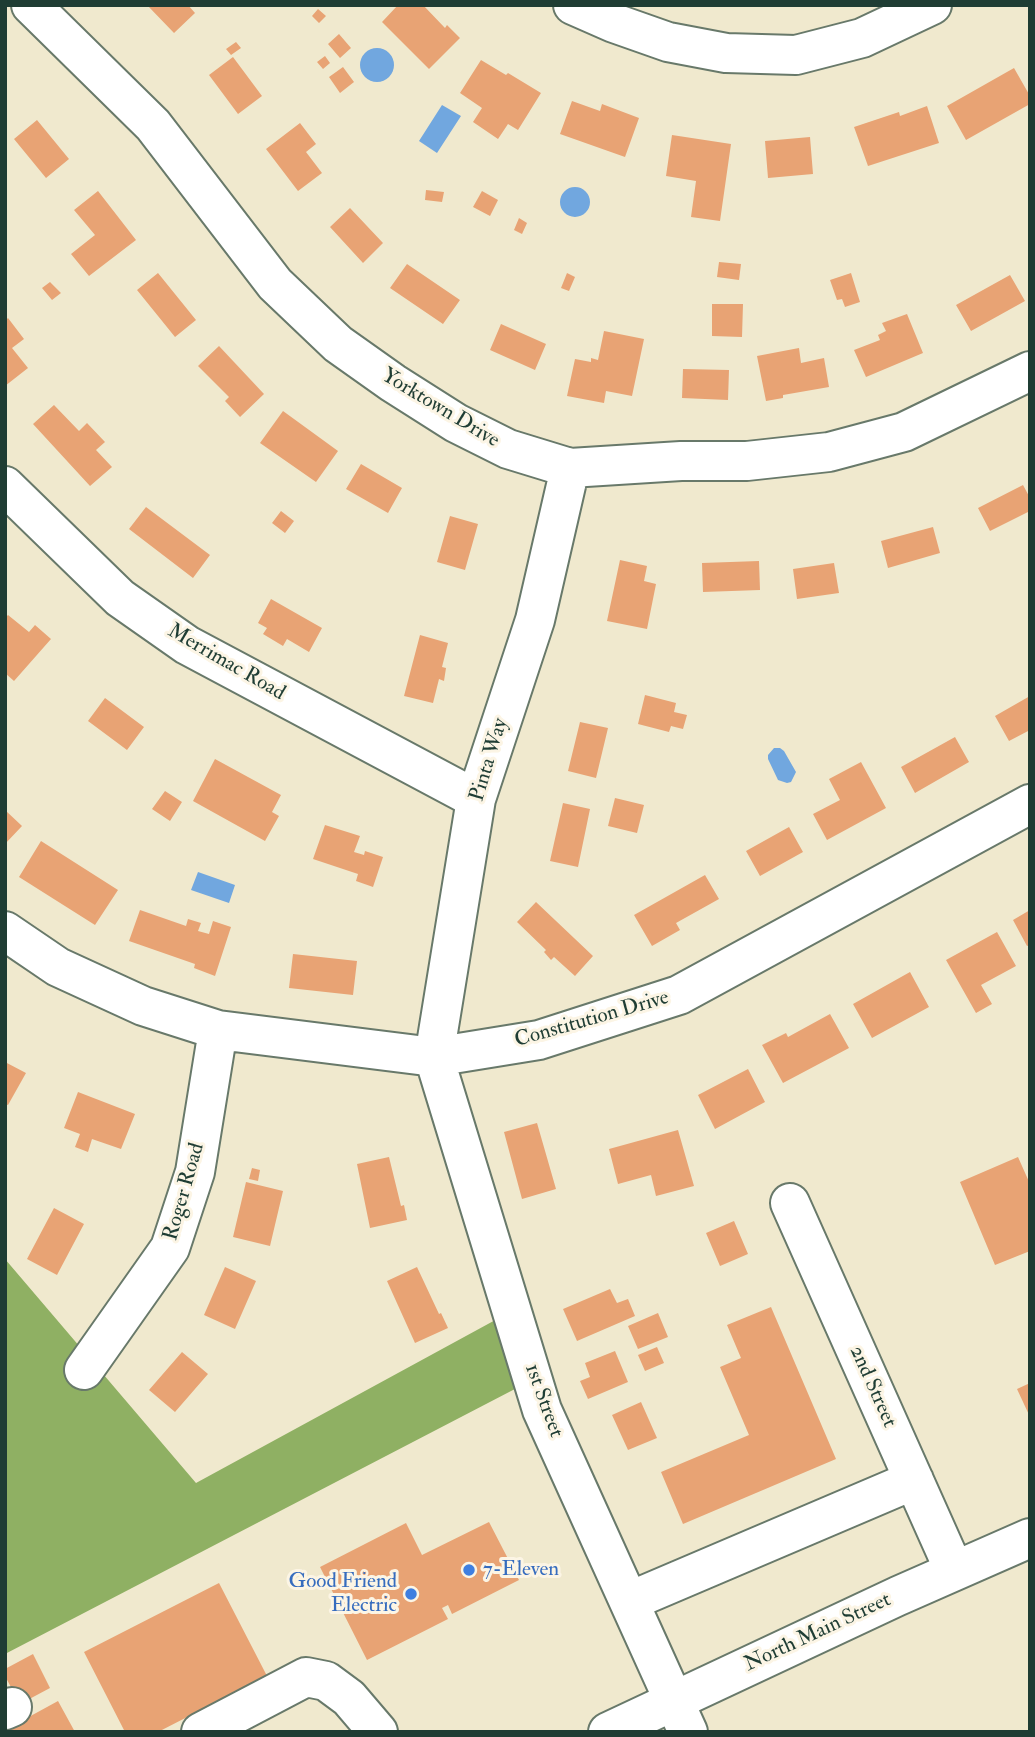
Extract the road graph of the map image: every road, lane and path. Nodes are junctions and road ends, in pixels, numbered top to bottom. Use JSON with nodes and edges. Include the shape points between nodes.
{"nodes":[{"id":1,"x":31,"y":5,"type":"edge"},
{"id":2,"x":573,"y":5,"type":"edge"},
{"id":3,"x":932,"y":5,"type":"edge"},
{"id":4,"x":1030,"y":371,"type":"edge"},
{"id":5,"x":570,"y":468,"type":"junction"},
{"id":6,"x":5,"y":486,"type":"edge"},
{"id":7,"x":476,"y":799,"type":"junction"},
{"id":8,"x":1030,"y":804,"type":"edge"},
{"id":9,"x":5,"y":932,"type":"edge"},
{"id":10,"x":218,"y":1030,"type":"junction"},
{"id":11,"x":434,"y":1058,"type":"junction"},
{"id":12,"x":790,"y":1203,"type":"dead end"},
{"id":13,"x":84,"y":1370,"type":"dead end"},
{"id":14,"x":914,"y":1480,"type":"junction"},
{"id":15,"x":1030,"y":1538,"type":"edge"},
{"id":16,"x":954,"y":1570,"type":"junction"},
{"id":17,"x":630,"y":1601,"type":"junction"},
{"id":18,"x":681,"y":1716,"type":"edge"},
{"id":19,"x":201,"y":1732,"type":"edge"},
{"id":20,"x":378,"y":1732,"type":"edge"},
{"id":21,"x":608,"y":1732,"type":"edge"}],
"edges":[{"from":1,"to":5,"type":"main road","name":"Yorktown Drive","via":[[153,125],[275,284],[338,344],[456,424],[508,449]]},
{"from":2,"to":3,"type":"main road","via":[[668,42],[726,53],[796,55],[862,38]]},
{"from":4,"to":5,"type":"main road","name":"Yorktown Drive","via":[[904,432],[829,452],[747,461]]},
{"from":5,"to":7,"type":"main road","name":"Pinta Way","via":[[535,620]]},
{"from":6,"to":7,"type":"main road","name":"Merrimac Road","via":[[120,598],[187,645]]},
{"from":7,"to":11,"type":"main road","name":"Pinta Way"},
{"from":8,"to":11,"type":"main road","name":"Constitution Drive","via":[[679,995],[540,1040]]},
{"from":9,"to":10,"type":"main road","name":"Constitution Drive","via":[[58,967],[118,995]]},
{"from":10,"to":11,"type":"main road","name":"Constitution Drive"},
{"from":10,"to":13,"type":"main road","name":"Roger Road","via":[[195,1172],[170,1248]]},
{"from":11,"to":17,"type":"main road","name":"1st Street","via":[[542,1410]]},
{"from":12,"to":14,"type":"main road","name":"2nd Street"},
{"from":14,"to":16,"type":"main road","name":"2nd Street"},
{"from":14,"to":17,"type":"main road"},
{"from":15,"to":16,"type":"main road","name":"North Main Street"},
{"from":16,"to":18,"type":"main road","name":"North Main Street"},
{"from":17,"to":18,"type":"main road","name":"1st Street"},
{"from":18,"to":21,"type":"main road","name":"North Main Street"},
{"from":19,"to":20,"type":"main road","via":[[306,1677],[326,1681],[349,1698]]}]}
